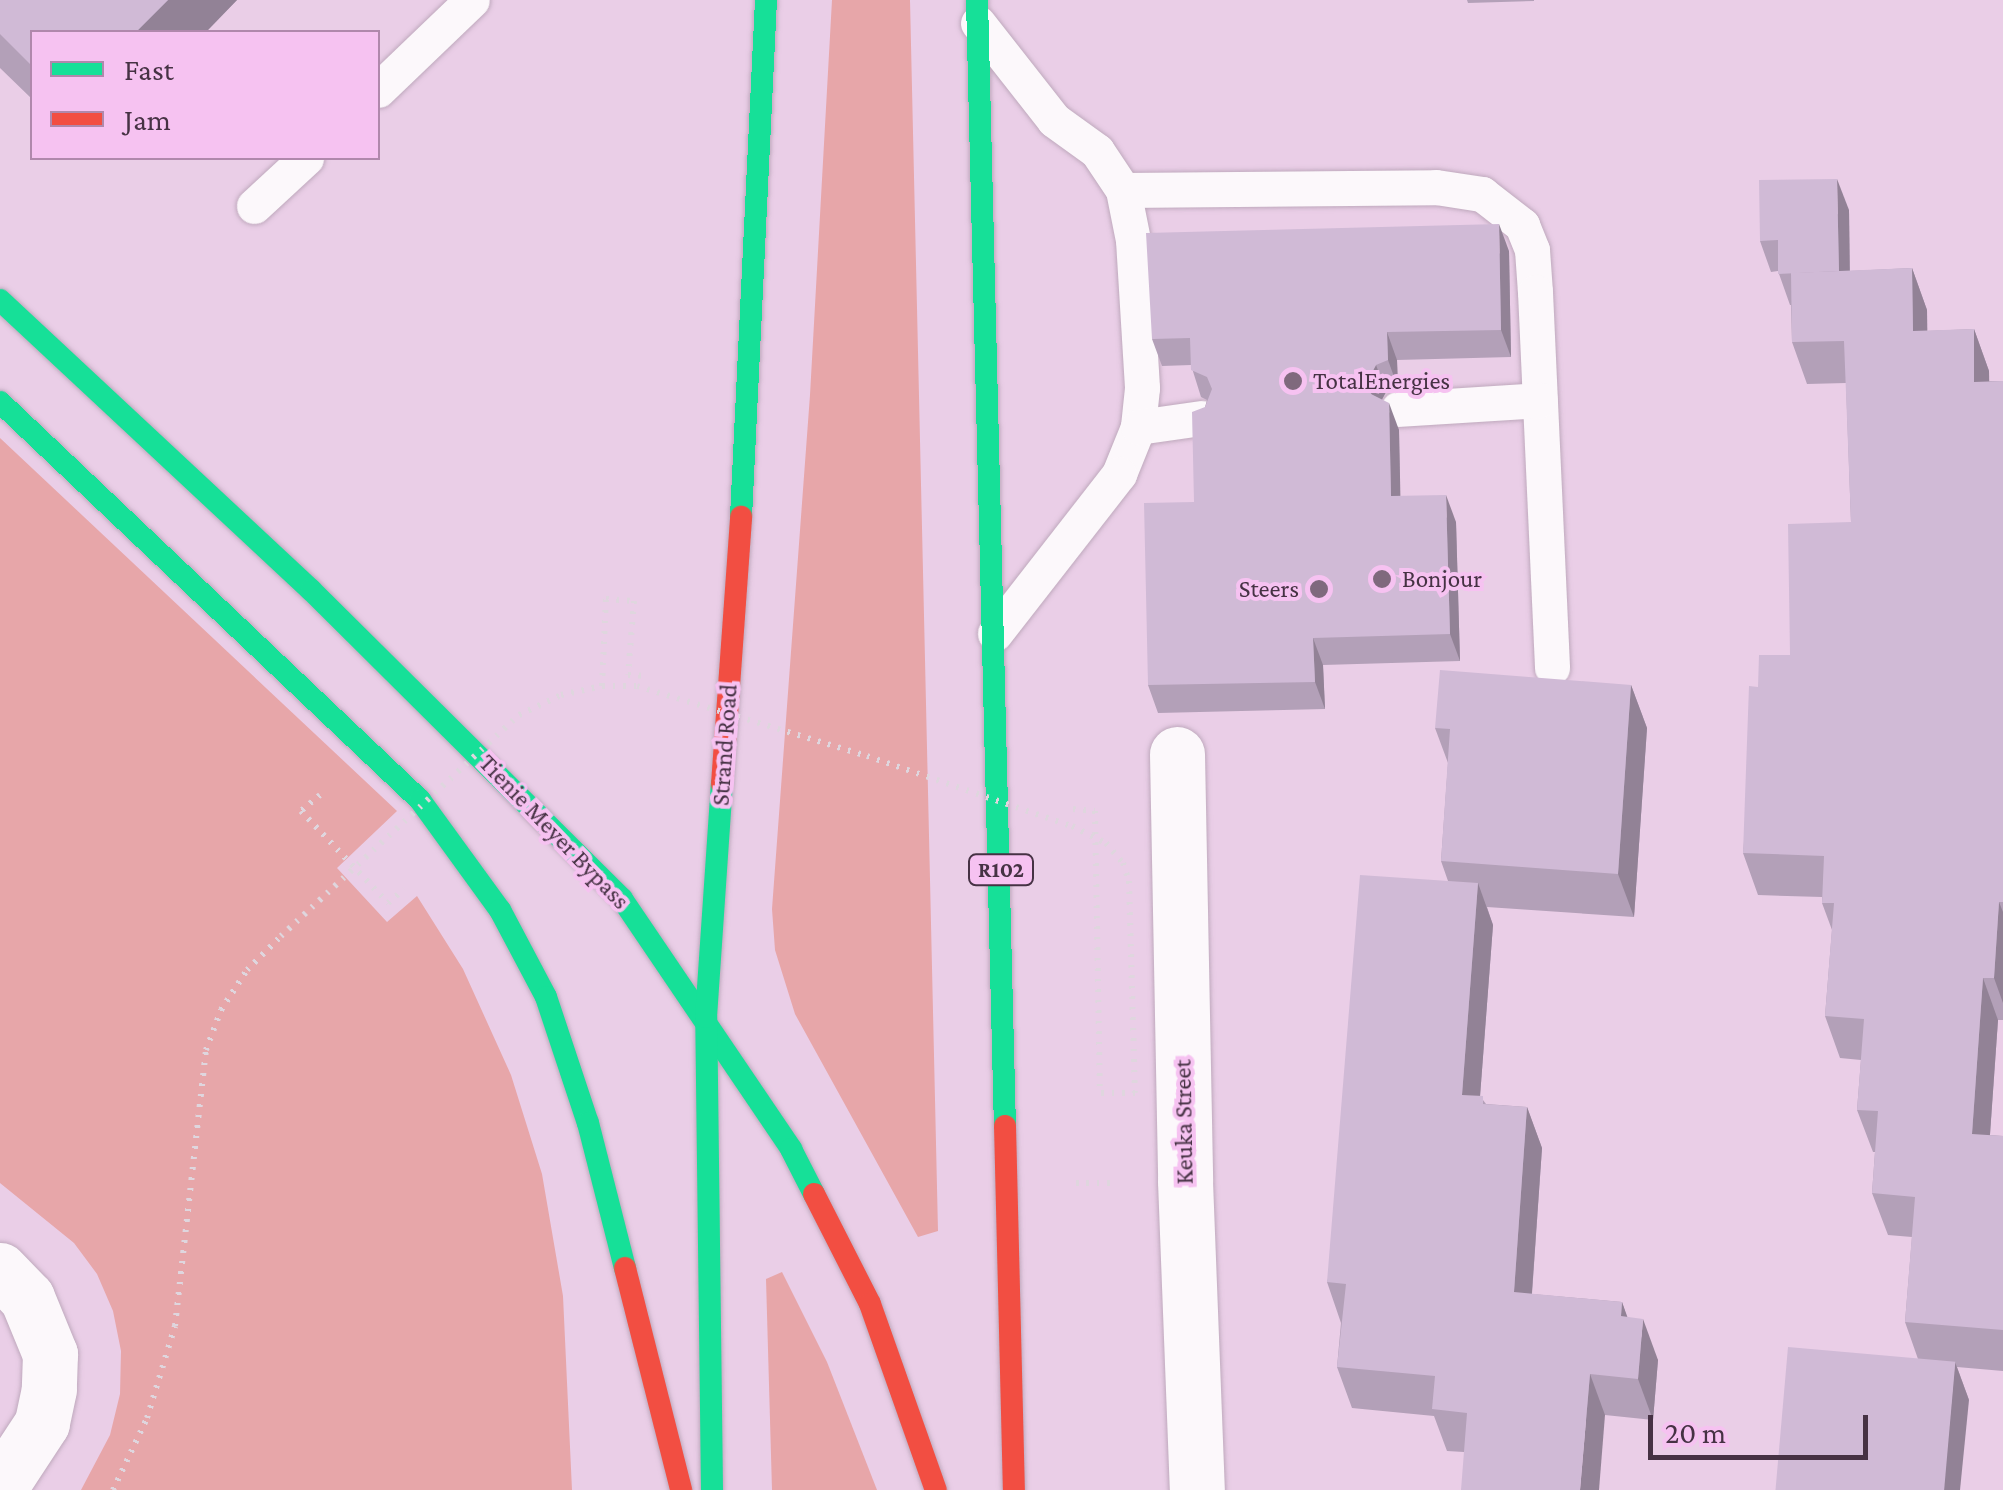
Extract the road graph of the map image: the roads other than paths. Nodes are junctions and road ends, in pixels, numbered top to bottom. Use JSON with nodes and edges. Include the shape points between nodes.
{"nodes":[{"id":1,"x":472,"y":0,"type":"edge"},
{"id":2,"x":766,"y":0,"type":"edge"},
{"id":3,"x":977,"y":11,"type":"edge"},
{"id":4,"x":380,"y":88,"type":"edge"},
{"id":5,"x":304,"y":160,"type":"edge"},
{"id":6,"x":1123,"y":190,"type":"junction"},
{"id":7,"x":254,"y":206,"type":"dead end"},
{"id":8,"x":0,"y":300,"type":"edge"},
{"id":9,"x":1540,"y":400,"type":"junction"},
{"id":10,"x":0,"y":402,"type":"edge"},
{"id":11,"x":1398,"y":409,"type":"dead end"},
{"id":12,"x":1201,"y":418,"type":"edge"},
{"id":13,"x":1138,"y":427,"type":"junction"},
{"id":14,"x":995,"y":633,"type":"junction"},
{"id":15,"x":1552,"y":668,"type":"dead end"},
{"id":16,"x":1177,"y":754,"type":"dead end"},
{"id":17,"x":706,"y":1017,"type":"junction"},
{"id":18,"x":0,"y":1270,"type":"edge"},
{"id":19,"x":0,"y":1487,"type":"edge"},
{"id":20,"x":681,"y":1490,"type":"edge"},
{"id":21,"x":712,"y":1490,"type":"edge"},
{"id":22,"x":936,"y":1490,"type":"edge"},
{"id":23,"x":1014,"y":1490,"type":"edge"},
{"id":24,"x":1198,"y":1490,"type":"edge"}],
"edges":[{"from":1,"to":4,"type":"lane"},
{"from":2,"to":17,"type":"main road","name":"Strand Road","via":[[752,362]]},
{"from":3,"to":6,"type":"lane","via":[[1054,120],[1097,151]]},
{"from":3,"to":14,"type":"main road","number":"R102"},
{"from":5,"to":7,"type":"lane"},
{"from":6,"to":9,"type":"lane","via":[[1436,187],[1482,194],[1522,226],[1532,250]]},
{"from":6,"to":13,"type":"lane","via":[[1134,259]]},
{"from":8,"to":17,"type":"main road","name":"Tienie Meyer Bypass","via":[[311,590],[622,898]]},
{"from":9,"to":11,"type":"lane"},
{"from":9,"to":15,"type":"lane"},
{"from":10,"to":20,"type":"main road","via":[[420,800],[500,910],[546,997],[588,1124]]},
{"from":12,"to":13,"type":"lane"},
{"from":13,"to":14,"type":"lane","via":[[1119,474]]},
{"from":14,"to":23,"type":"main road","number":"R102"},
{"from":16,"to":24,"type":"street","name":"Keuka Street"},
{"from":17,"to":21,"type":"main road","name":"Strand Road"},
{"from":17,"to":22,"type":"main road","name":"Tienie Meyer Bypass","via":[[792,1149],[870,1304]]},
{"from":18,"to":19,"type":"street","via":[[40,1321],[50,1354],[42,1423]]}]}
